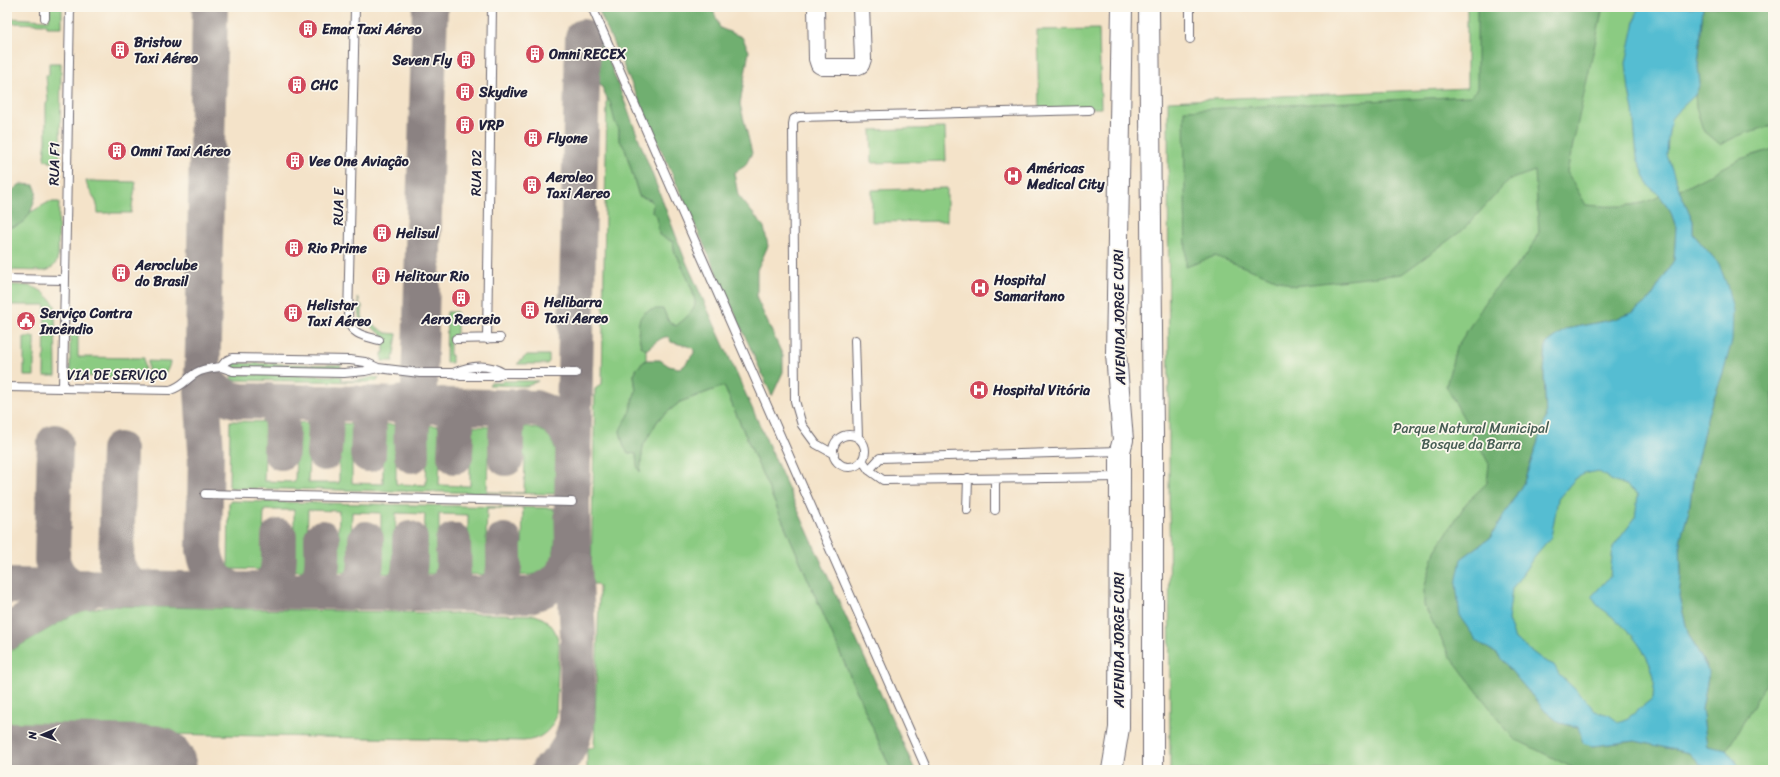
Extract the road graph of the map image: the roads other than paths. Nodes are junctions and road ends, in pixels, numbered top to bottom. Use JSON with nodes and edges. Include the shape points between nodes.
{"nodes":[{"id":1,"x":45,"y":7,"type":"edge"},
{"id":2,"x":70,"y":7,"type":"edge"},
{"id":3,"x":355,"y":7,"type":"edge"},
{"id":4,"x":492,"y":7,"type":"edge"},
{"id":5,"x":592,"y":7,"type":"edge"},
{"id":6,"x":816,"y":7,"type":"edge"},
{"id":7,"x":861,"y":7,"type":"edge"},
{"id":8,"x":1122,"y":7,"type":"edge"},
{"id":9,"x":1149,"y":7,"type":"edge"},
{"id":10,"x":1190,"y":7,"type":"edge"},
{"id":11,"x":45,"y":18,"type":"dead end"},
{"id":12,"x":1190,"y":39,"type":"dead end"},
{"id":13,"x":1089,"y":110,"type":"dead end"},
{"id":14,"x":7,"y":279,"type":"edge"},
{"id":15,"x":64,"y":280,"type":"junction"},
{"id":16,"x":500,"y":338,"type":"dead end"},
{"id":17,"x":456,"y":339,"type":"dead end"},
{"id":18,"x":487,"y":339,"type":"junction"},
{"id":19,"x":379,"y":340,"type":"dead end"},
{"id":20,"x":854,"y":340,"type":"dead end"},
{"id":21,"x":221,"y":367,"type":"junction"},
{"id":22,"x":378,"y":368,"type":"junction"},
{"id":23,"x":576,"y":373,"type":"dead end"},
{"id":24,"x":7,"y":387,"type":"edge"},
{"id":25,"x":63,"y":388,"type":"junction"},
{"id":26,"x":1153,"y":435,"type":"junction"},
{"id":27,"x":858,"y":438,"type":"junction"},
{"id":28,"x":1122,"y":446,"type":"junction"},
{"id":29,"x":834,"y":454,"type":"junction"},
{"id":30,"x":862,"y":460,"type":"junction"},
{"id":31,"x":869,"y":470,"type":"junction"},
{"id":32,"x":1120,"y":477,"type":"junction"},
{"id":33,"x":968,"y":478,"type":"junction"},
{"id":34,"x":995,"y":478,"type":"junction"},
{"id":35,"x":205,"y":494,"type":"dead end"},
{"id":36,"x":572,"y":502,"type":"dead end"},
{"id":37,"x":967,"y":510,"type":"dead end"},
{"id":38,"x":995,"y":510,"type":"dead end"},
{"id":39,"x":927,"y":770,"type":"edge"},
{"id":40,"x":1112,"y":770,"type":"edge"},
{"id":41,"x":1153,"y":770,"type":"edge"}],
"edges":[{"from":1,"to":11,"type":"lane"},
{"from":2,"to":15,"type":"lane","name":"RUA F1"},
{"from":3,"to":19,"type":"lane","name":"RUA E","via":[[348,320],[354,332]]},
{"from":4,"to":18,"type":"lane","name":"RUA D2"},
{"from":5,"to":39,"type":"lane"},
{"from":6,"to":7,"type":"street","via":[[817,59],[823,67],[861,65]]},
{"from":8,"to":28,"type":"street","name":"AVENIDA JORGE CURI","via":[[1116,354]]},
{"from":9,"to":26,"type":"street"},
{"from":10,"to":12,"type":"lane"},
{"from":13,"to":29,"type":"lane","via":[[794,119],[795,401],[802,425],[816,444]]},
{"from":14,"to":15,"type":"lane"},
{"from":15,"to":25,"type":"lane","name":"RUA F1"},
{"from":16,"to":18,"type":"lane"},
{"from":17,"to":18,"type":"lane"},
{"from":20,"to":27,"type":"lane"},
{"from":21,"to":22,"type":"lane","via":[[233,371],[344,373]]},
{"from":21,"to":22,"type":"lane","via":[[232,358],[350,360],[365,362]]},
{"from":21,"to":25,"type":"lane","name":"VIA DE SERVIÇO","via":[[195,373],[182,386],[170,390]]},
{"from":22,"to":23,"type":"lane","via":[[420,373],[453,373],[462,376]]},
{"from":24,"to":25,"type":"lane","name":"VIA DE SERVIÇO"},
{"from":26,"to":28,"type":"street"},
{"from":26,"to":41,"type":"street"},
{"from":27,"to":29,"type":"lane","via":[[848,435],[838,440]]},
{"from":27,"to":30,"type":"lane","via":[[865,450]]},
{"from":28,"to":31,"type":"lane","via":[[880,458]]},
{"from":28,"to":32,"type":"street","name":"AVENIDA JORGE CURI"},
{"from":29,"to":30,"type":"lane","via":[[839,463],[848,467]]},
{"from":30,"to":31,"type":"lane"},
{"from":31,"to":33,"type":"lane","via":[[882,480]]},
{"from":32,"to":34,"type":"lane"},
{"from":32,"to":40,"type":"street","name":"AVENIDA JORGE CURI","via":[[1119,728]]},
{"from":33,"to":34,"type":"lane"},
{"from":33,"to":37,"type":"lane"},
{"from":34,"to":38,"type":"lane"},
{"from":35,"to":36,"type":"lane"}]}
